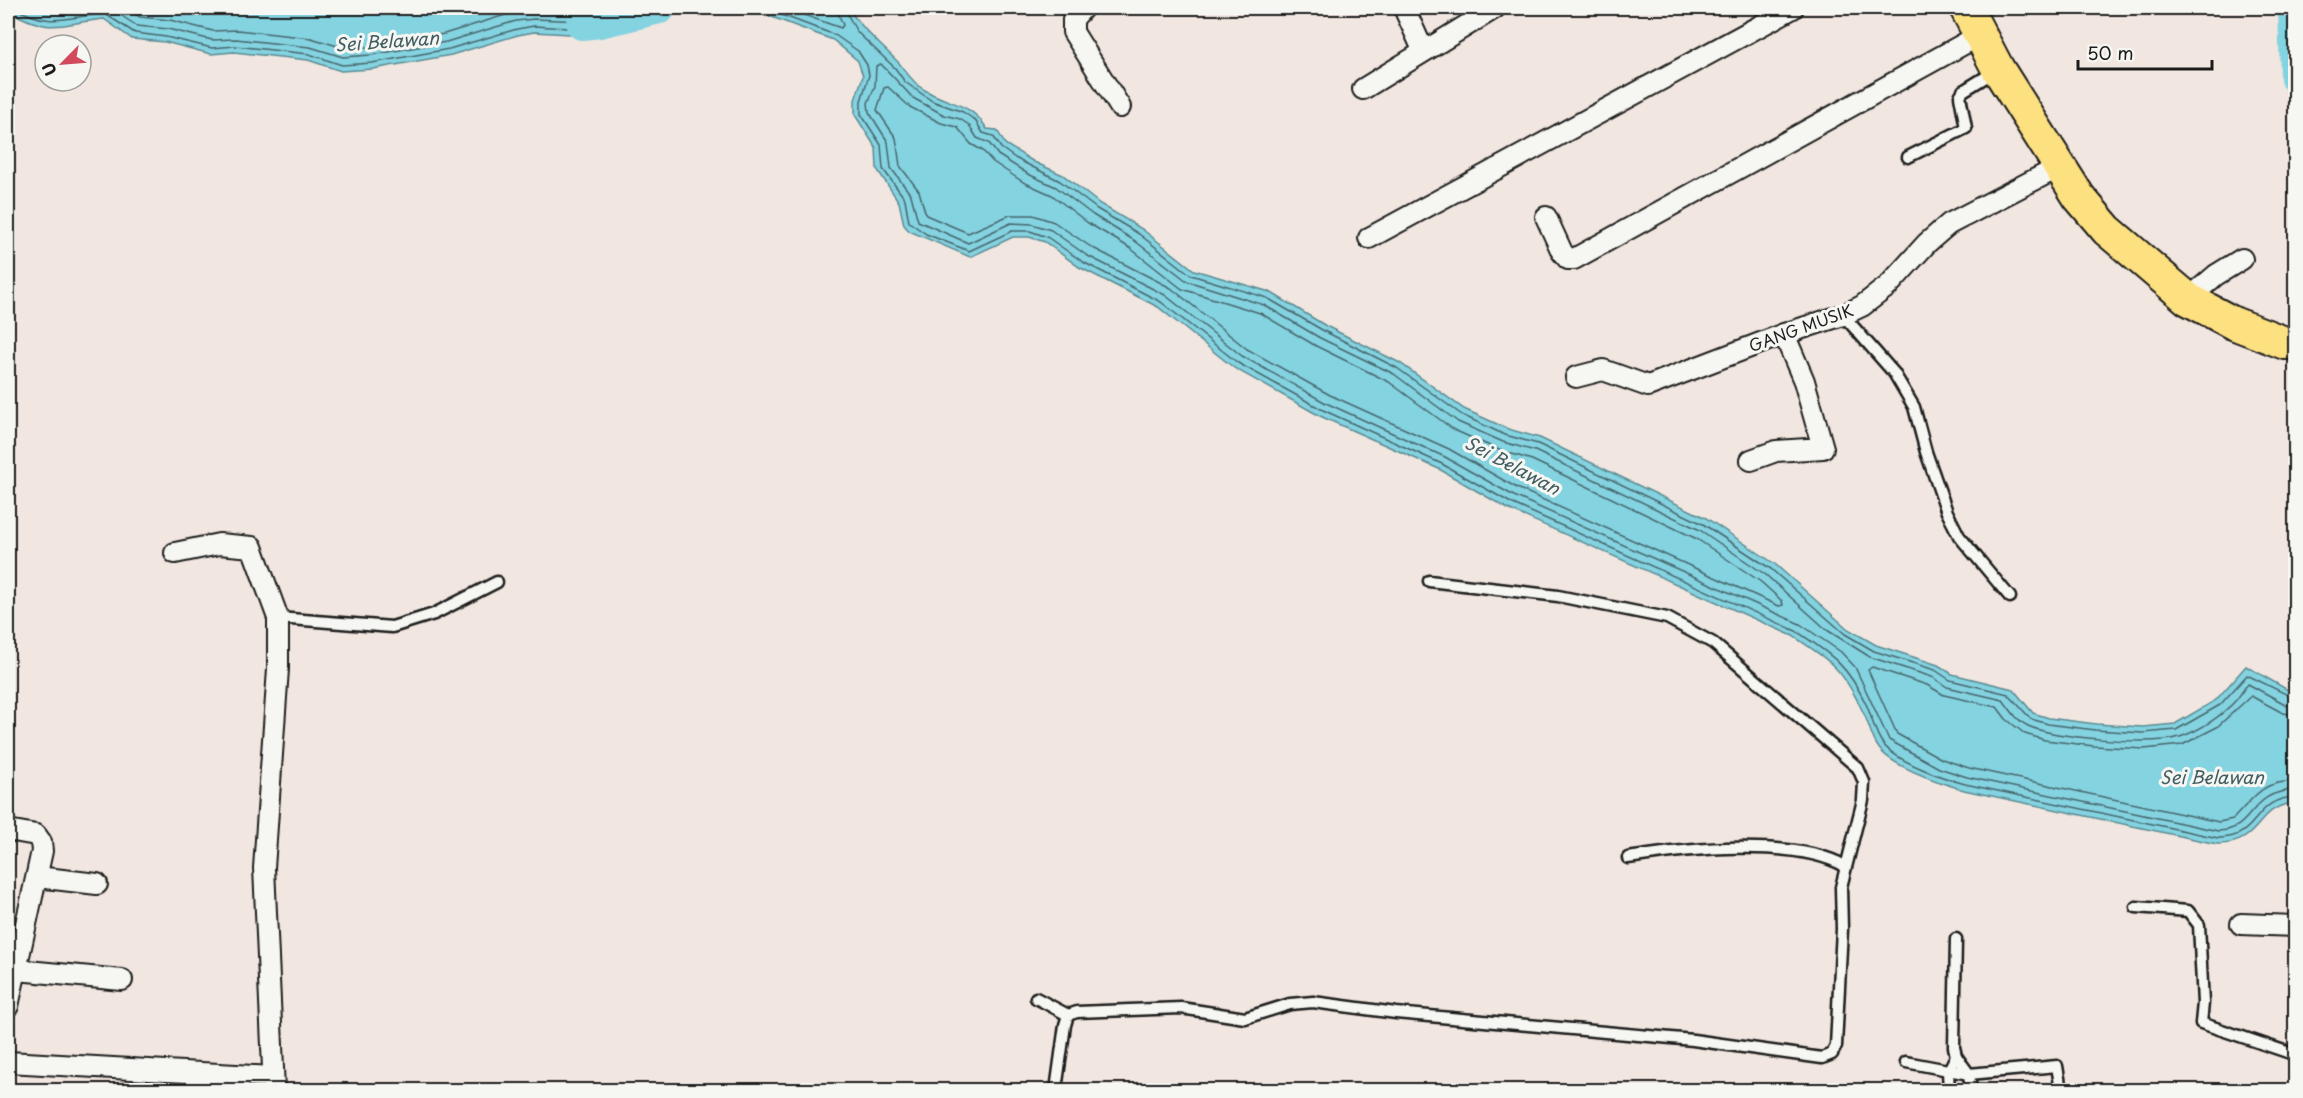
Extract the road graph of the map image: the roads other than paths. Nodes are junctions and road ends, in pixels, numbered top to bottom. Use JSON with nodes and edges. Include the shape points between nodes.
{"nodes":[{"id":1,"x":1083,"y":8,"type":"edge"},
{"id":2,"x":1404,"y":8,"type":"edge"},
{"id":3,"x":1495,"y":8,"type":"edge"},
{"id":4,"x":1793,"y":8,"type":"edge"},
{"id":5,"x":1966,"y":8,"type":"edge"},
{"id":6,"x":1980,"y":35,"type":"junction"},
{"id":7,"x":1423,"y":50,"type":"junction"},
{"id":8,"x":1998,"y":69,"type":"junction"},
{"id":9,"x":1363,"y":89,"type":"dead end"},
{"id":10,"x":1120,"y":107,"type":"dead end"},
{"id":11,"x":1908,"y":157,"type":"dead end"},
{"id":12,"x":2061,"y":166,"type":"junction"},
{"id":13,"x":1546,"y":217,"type":"dead end"},
{"id":14,"x":1369,"y":238,"type":"dead end"},
{"id":15,"x":2242,"y":259,"type":"dead end"},
{"id":16,"x":2188,"y":299,"type":"junction"},
{"id":17,"x":1843,"y":315,"type":"junction"},
{"id":18,"x":1784,"y":334,"type":"junction"},
{"id":19,"x":2290,"y":343,"type":"edge"},
{"id":20,"x":1576,"y":377,"type":"dead end"},
{"id":21,"x":1750,"y":460,"type":"dead end"},
{"id":22,"x":175,"y":553,"type":"dead end"},
{"id":23,"x":1429,"y":581,"type":"dead end"},
{"id":24,"x":497,"y":582,"type":"dead end"},
{"id":25,"x":2010,"y":597,"type":"dead end"},
{"id":26,"x":278,"y":618,"type":"junction"},
{"id":27,"x":8,"y":830,"type":"edge"},
{"id":28,"x":1628,"y":858,"type":"dead end"},
{"id":29,"x":1845,"y":866,"type":"junction"},
{"id":30,"x":37,"y":877,"type":"junction"},
{"id":31,"x":97,"y":884,"type":"dead end"},
{"id":32,"x":2136,"y":907,"type":"dead end"},
{"id":33,"x":2241,"y":924,"type":"dead end"},
{"id":34,"x":2295,"y":926,"type":"edge"},
{"id":35,"x":1956,"y":939,"type":"dead end"},
{"id":36,"x":17,"y":970,"type":"junction"},
{"id":37,"x":122,"y":980,"type":"dead end"},
{"id":38,"x":1036,"y":998,"type":"dead end"},
{"id":39,"x":8,"y":1006,"type":"edge"},
{"id":40,"x":1068,"y":1015,"type":"junction"},
{"id":41,"x":2295,"y":1055,"type":"edge"},
{"id":42,"x":1956,"y":1056,"type":"junction"},
{"id":43,"x":8,"y":1062,"type":"edge"},
{"id":44,"x":1906,"y":1062,"type":"dead end"},
{"id":45,"x":1948,"y":1072,"type":"junction"},
{"id":46,"x":1970,"y":1074,"type":"junction"},
{"id":47,"x":274,"y":1084,"type":"edge"},
{"id":48,"x":1056,"y":1090,"type":"edge"},
{"id":49,"x":1949,"y":1090,"type":"edge"},
{"id":50,"x":1971,"y":1090,"type":"edge"},
{"id":51,"x":2061,"y":1090,"type":"edge"}],
"edges":[{"from":1,"to":10,"type":"street","via":[[1073,19],[1074,32]]},
{"from":2,"to":7,"type":"street"},
{"from":3,"to":7,"type":"street"},
{"from":4,"to":14,"type":"street"},
{"from":5,"to":6,"type":"main road"},
{"from":6,"to":8,"type":"main road"},
{"from":6,"to":13,"type":"street","via":[[1574,259],[1568,259],[1562,252]]},
{"from":7,"to":9,"type":"street"},
{"from":8,"to":11,"type":"lane","via":[[1960,96],[1966,128]]},
{"from":8,"to":12,"type":"main road"},
{"from":12,"to":16,"type":"main road","via":[[2079,197],[2107,230]]},
{"from":12,"to":17,"type":"street","name":"GANG MUSIK","via":[[1949,224],[1888,286]]},
{"from":15,"to":16,"type":"street"},
{"from":16,"to":19,"type":"main road","via":[[2233,323]]},
{"from":17,"to":18,"type":"street","name":"GANG MUSIK"},
{"from":17,"to":25,"type":"lane","via":[[1894,373],[1914,407],[1926,452],[1959,536]]},
{"from":18,"to":20,"type":"street","name":"GANG MUSIK","via":[[1648,386],[1603,370]]},
{"from":18,"to":21,"type":"street","via":[[1804,381],[1826,455],[1776,451]]},
{"from":22,"to":26,"type":"street","via":[[219,544],[252,547]]},
{"from":23,"to":29,"type":"lane","via":[[1644,611],[1667,618],[1713,643],[1858,768],[1864,782],[1863,800]]},
{"from":24,"to":26,"type":"lane","via":[[434,614],[392,627]]},
{"from":26,"to":47,"type":"street","via":[[264,868]]},
{"from":27,"to":30,"type":"street","via":[[36,835],[41,842]]},
{"from":28,"to":29,"type":"lane","via":[[1789,849],[1832,858]]},
{"from":29,"to":40,"type":"lane","via":[[1836,1046],[1832,1054],[1822,1058],[1313,1002],[1290,1004],[1245,1018],[1180,1008]]},
{"from":30,"to":31,"type":"street"},
{"from":30,"to":36,"type":"street"},
{"from":32,"to":41,"type":"lane","via":[[2188,911],[2199,925],[2201,1023]]},
{"from":33,"to":34,"type":"street"},
{"from":35,"to":42,"type":"lane"},
{"from":36,"to":37,"type":"street"},
{"from":36,"to":39,"type":"street"},
{"from":38,"to":40,"type":"lane"},
{"from":40,"to":48,"type":"lane"},
{"from":42,"to":45,"type":"lane"},
{"from":42,"to":46,"type":"lane"},
{"from":43,"to":47,"type":"street"},
{"from":44,"to":45,"type":"lane"},
{"from":45,"to":46,"type":"lane"},
{"from":45,"to":49,"type":"lane"},
{"from":46,"to":50,"type":"lane"},
{"from":46,"to":51,"type":"lane","via":[[2057,1066]]}]}
